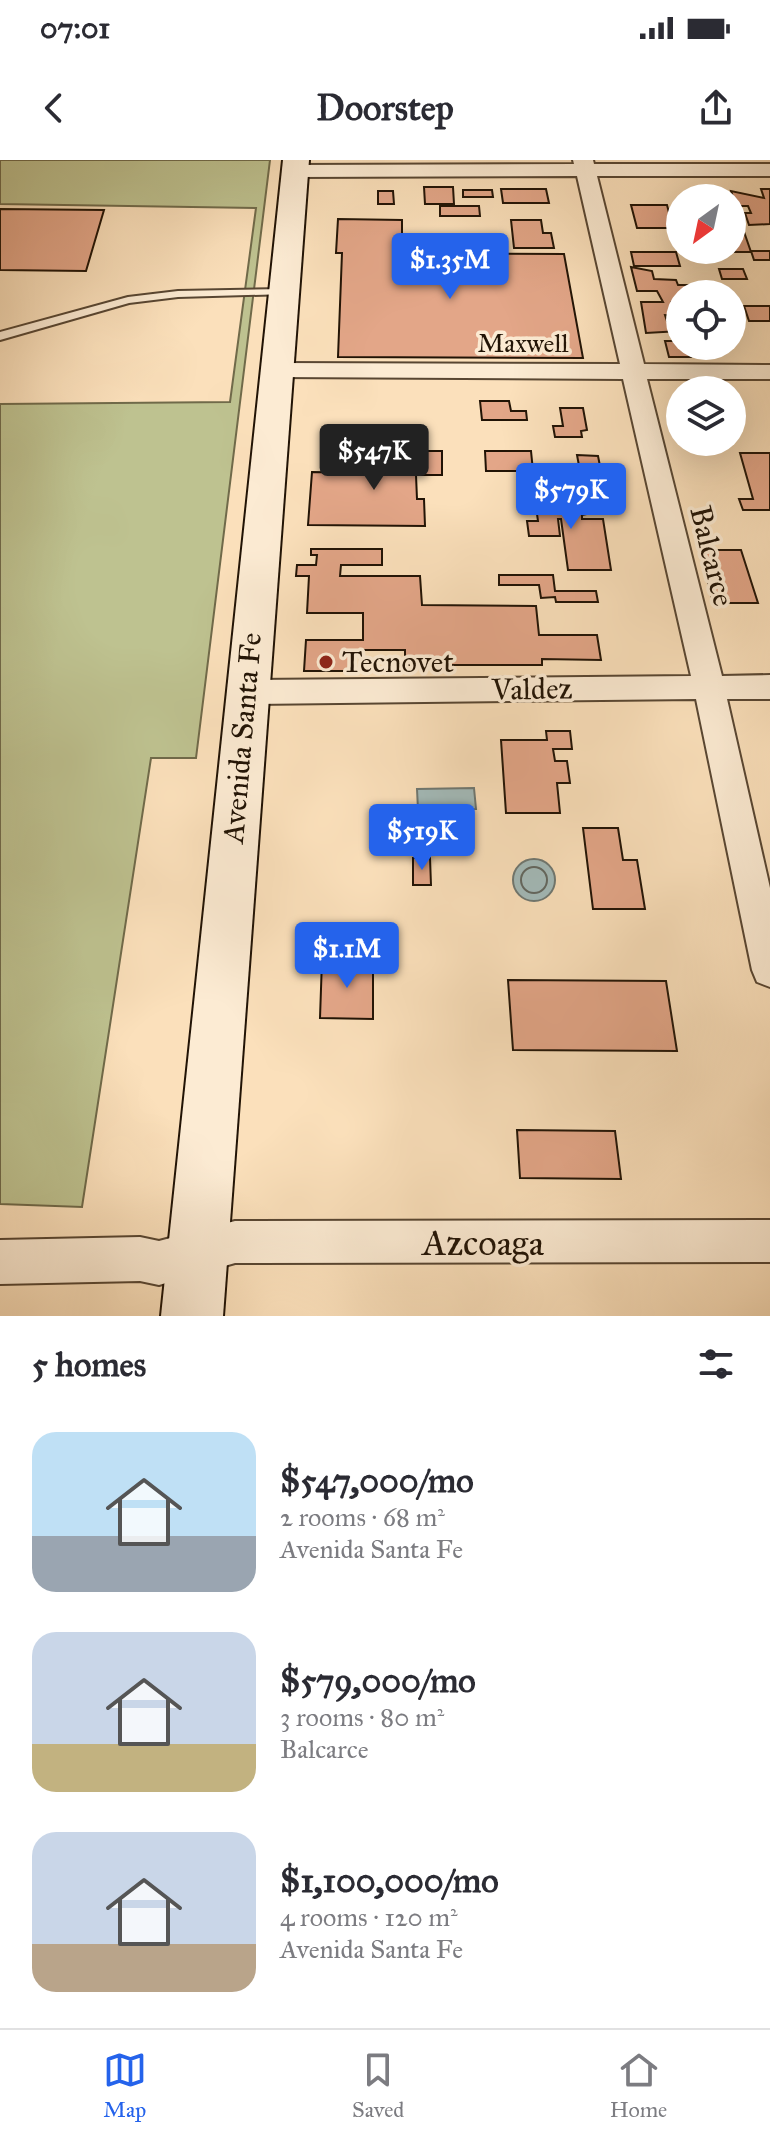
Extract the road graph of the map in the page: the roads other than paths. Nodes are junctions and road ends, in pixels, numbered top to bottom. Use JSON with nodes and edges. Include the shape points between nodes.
{"nodes":[{"id":1,"x":295,"y":165,"type":"edge"},
{"id":2,"x":584,"y":165,"type":"edge"},
{"id":3,"x":770,"y":170,"type":"edge"},
{"id":4,"x":284,"y":292,"type":"junction"},
{"id":5,"x":0,"y":336,"type":"edge"},
{"id":6,"x":276,"y":370,"type":"junction"},
{"id":7,"x":632,"y":371,"type":"junction"},
{"id":8,"x":770,"y":372,"type":"edge"},
{"id":9,"x":709,"y":687,"type":"junction"},
{"id":10,"x":770,"y":687,"type":"edge"},
{"id":11,"x":246,"y":692,"type":"junction"},
{"id":12,"x":770,"y":970,"type":"edge"},
{"id":13,"x":770,"y":1241,"type":"edge"},
{"id":14,"x":197,"y":1253,"type":"junction"},
{"id":15,"x":0,"y":1262,"type":"edge"},
{"id":16,"x":192,"y":1316,"type":"edge"}],
"edges":[{"from":1,"to":2,"type":"street"},
{"from":1,"to":4,"type":"main road","name":"Avenida Santa Fe"},
{"from":2,"to":3,"type":"street"},
{"from":2,"to":7,"type":"street","name":"Balcarce"},
{"from":4,"to":5,"type":"lane","via":[[128,300]]},
{"from":4,"to":6,"type":"main road","name":"Avenida Santa Fe"},
{"from":6,"to":7,"type":"street","name":"Maxwell"},
{"from":6,"to":11,"type":"main road","name":"Avenida Santa Fe"},
{"from":7,"to":8,"type":"street","name":"Maxwell"},
{"from":7,"to":9,"type":"street","name":"Balcarce"},
{"from":9,"to":10,"type":"street","name":"Valdez"},
{"from":9,"to":11,"type":"street","name":"Valdez"},
{"from":9,"to":12,"type":"street","name":"Balcarce"},
{"from":11,"to":14,"type":"main road","name":"Avenida Santa Fe"},
{"from":13,"to":14,"type":"street","name":"Azcoaga","via":[[235,1242]]},
{"from":14,"to":15,"type":"street","name":"Azcoaga","via":[[159,1263]]},
{"from":14,"to":16,"type":"main road","name":"Avenida Santa Fe"}]}
